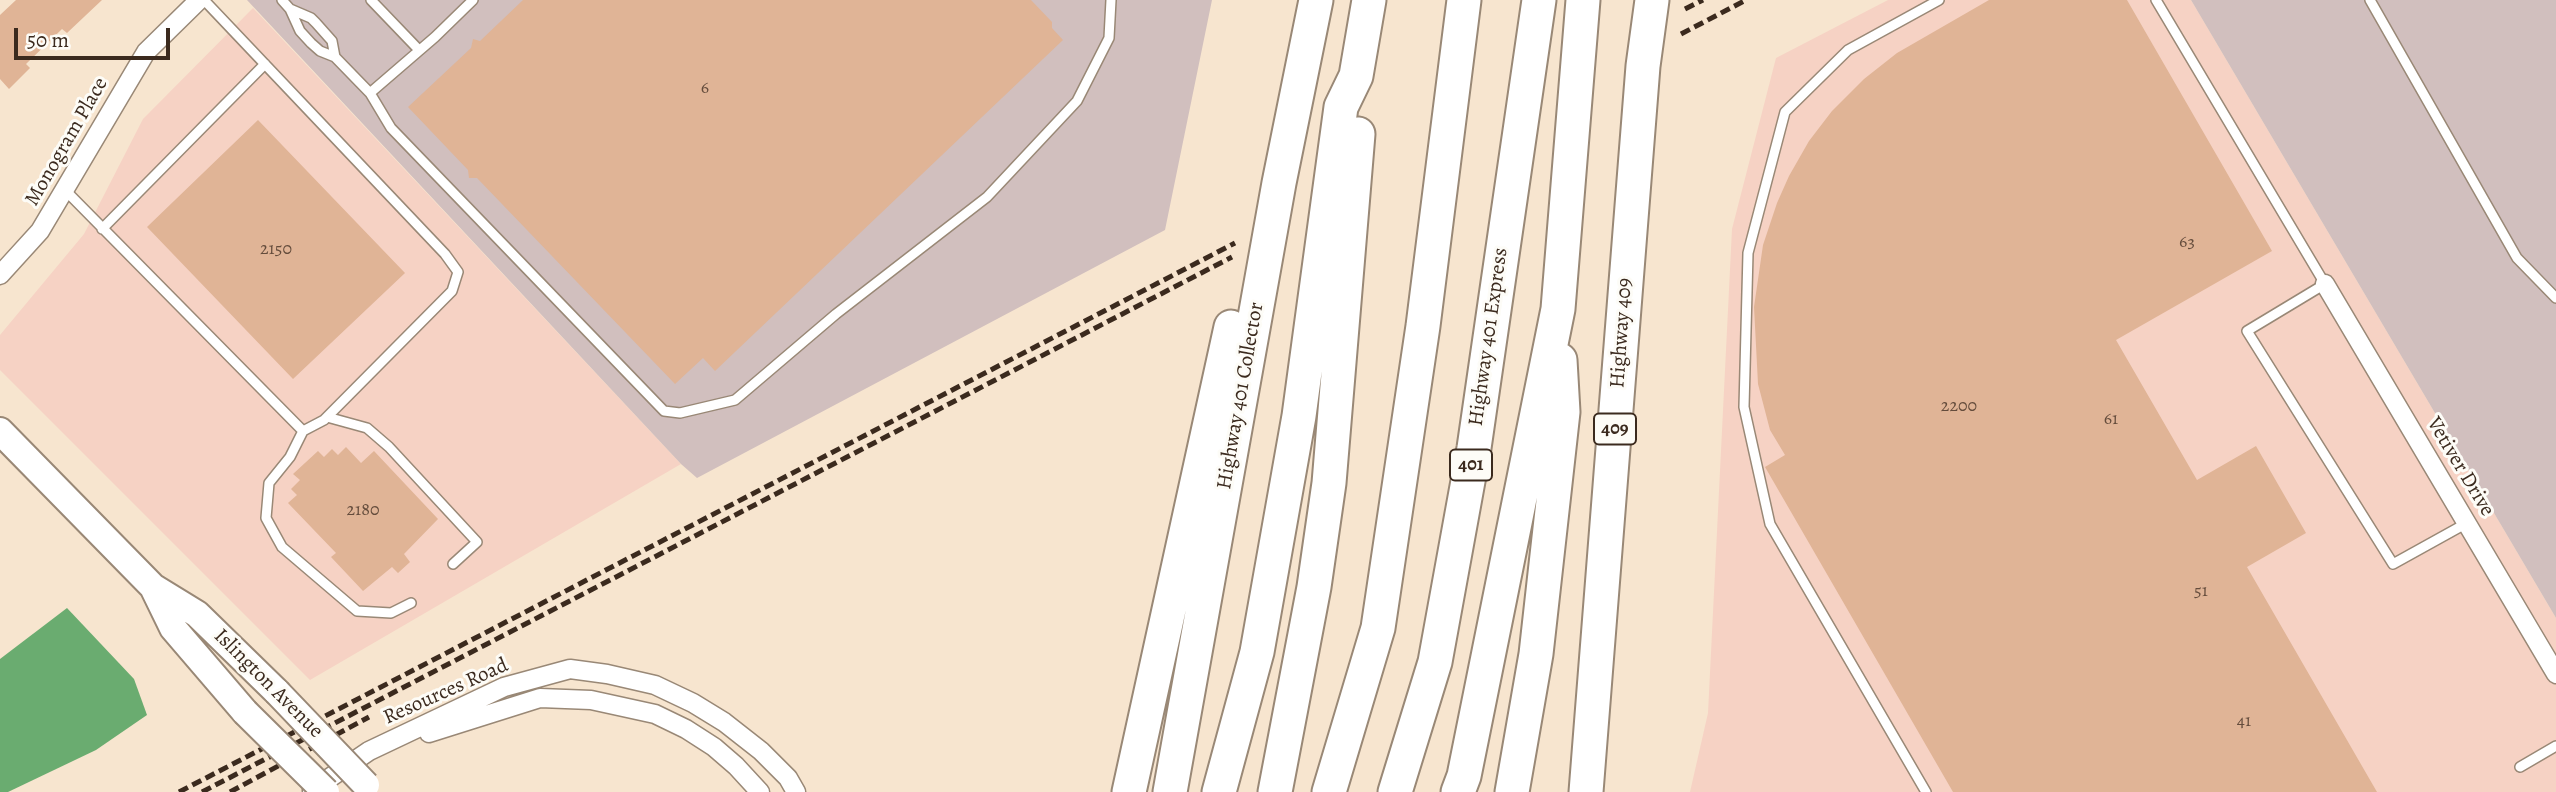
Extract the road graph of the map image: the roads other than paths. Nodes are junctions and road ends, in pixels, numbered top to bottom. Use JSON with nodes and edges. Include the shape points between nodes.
{"nodes":[{"id":1,"x":199,"y":0,"type":"edge"},
{"id":2,"x":204,"y":0,"type":"edge"},
{"id":3,"x":282,"y":0,"type":"edge"},
{"id":4,"x":371,"y":0,"type":"edge"},
{"id":5,"x":474,"y":0,"type":"edge"},
{"id":6,"x":1111,"y":0,"type":"edge"},
{"id":7,"x":1316,"y":0,"type":"edge"},
{"id":8,"x":1369,"y":0,"type":"edge"},
{"id":9,"x":1464,"y":0,"type":"edge"},
{"id":10,"x":1539,"y":0,"type":"edge"},
{"id":11,"x":1583,"y":0,"type":"edge"},
{"id":12,"x":1652,"y":0,"type":"edge"},
{"id":13,"x":1939,"y":0,"type":"edge"},
{"id":14,"x":2157,"y":0,"type":"edge"},
{"id":15,"x":2370,"y":0,"type":"edge"},
{"id":16,"x":290,"y":9,"type":"junction"},
{"id":17,"x":419,"y":50,"type":"junction"},
{"id":18,"x":335,"y":57,"type":"junction"},
{"id":19,"x":265,"y":64,"type":"junction"},
{"id":20,"x":1356,"y":76,"type":"junction"},
{"id":21,"x":370,"y":93,"type":"junction"},
{"id":22,"x":65,"y":190,"type":"junction"},
{"id":23,"x":102,"y":229,"type":"junction"},
{"id":24,"x":1265,"y":257,"type":"junction"},
{"id":25,"x":0,"y":275,"type":"edge"},
{"id":26,"x":2325,"y":284,"type":"junction"},
{"id":27,"x":2556,"y":298,"type":"edge"},
{"id":28,"x":1558,"y":309,"type":"junction"},
{"id":29,"x":327,"y":417,"type":"junction"},
{"id":30,"x":303,"y":430,"type":"junction"},
{"id":31,"x":0,"y":431,"type":"edge"},
{"id":32,"x":2467,"y":523,"type":"junction"},
{"id":33,"x":453,"y":564,"type":"dead end"},
{"id":34,"x":153,"y":587,"type":"junction"},
{"id":35,"x":411,"y":603,"type":"dead end"},
{"id":36,"x":2556,"y":674,"type":"edge"},
{"id":37,"x":2556,"y":746,"type":"edge"},
{"id":38,"x":369,"y":751,"type":"junction"},
{"id":39,"x":2520,"y":767,"type":"dead end"},
{"id":40,"x":370,"y":789,"type":"edge"},
{"id":41,"x":309,"y":792,"type":"edge"},
{"id":42,"x":326,"y":792,"type":"edge"},
{"id":43,"x":760,"y":792,"type":"edge"},
{"id":44,"x":796,"y":792,"type":"edge"},
{"id":45,"x":1129,"y":792,"type":"edge"},
{"id":46,"x":1170,"y":792,"type":"edge"},
{"id":47,"x":1219,"y":792,"type":"edge"},
{"id":48,"x":1275,"y":792,"type":"edge"},
{"id":49,"x":1329,"y":792,"type":"edge"},
{"id":50,"x":1395,"y":792,"type":"edge"},
{"id":51,"x":1458,"y":792,"type":"edge"},
{"id":52,"x":1512,"y":792,"type":"edge"},
{"id":53,"x":1586,"y":792,"type":"edge"},
{"id":54,"x":1926,"y":792,"type":"edge"}],
"edges":[{"from":1,"to":22,"type":"street","name":"Monogram Place","via":[[146,52]]},
{"from":2,"to":19,"type":"lane"},
{"from":3,"to":16,"type":"lane"},
{"from":4,"to":17,"type":"lane"},
{"from":5,"to":17,"type":"lane"},
{"from":6,"to":21,"type":"lane","via":[[1108,38],[1077,101],[987,197],[836,314],[735,400],[680,413],[664,411],[391,128]]},
{"from":7,"to":24,"type":"highway","name":"Highway 401 Collector"},
{"from":8,"to":20,"type":"highway"},
{"from":9,"to":49,"type":"highway","via":[[1423,326],[1378,628]]},
{"from":10,"to":50,"type":"highway","name":"Highway 401 Express","number":"401","via":[[1474,448],[1435,662]]},
{"from":11,"to":28,"type":"highway","number":"401"},
{"from":12,"to":53,"type":"highway","name":"Highway 409","number":"409"},
{"from":13,"to":54,"type":"lane","via":[[1848,50],[1784,112],[1748,253],[1744,407],[1770,524]]},
{"from":14,"to":26,"type":"lane"},
{"from":15,"to":27,"type":"lane","via":[[2516,258]]},
{"from":16,"to":18,"type":"lane","via":[[311,43]]},
{"from":16,"to":18,"type":"lane","via":[[316,23],[332,41]]},
{"from":17,"to":21,"type":"lane"},
{"from":18,"to":21,"type":"lane"},
{"from":19,"to":23,"type":"lane"},
{"from":19,"to":29,"type":"lane","via":[[458,272],[452,291]]},
{"from":20,"to":47,"type":"highway","via":[[1341,107],[1299,416],[1257,652]]},
{"from":20,"to":48,"type":"highway","via":[[1360,107],[1329,483]]},
{"from":22,"to":23,"type":"lane"},
{"from":22,"to":25,"type":"street","name":"Monogram Place","via":[[40,231]]},
{"from":23,"to":30,"type":"lane"},
{"from":24,"to":45,"type":"highway","via":[[1237,302]]},
{"from":24,"to":46,"type":"highway","name":"Highway 401 Collector"},
{"from":26,"to":32,"type":"street","name":"Vetiver Drive"},
{"from":26,"to":32,"type":"lane","via":[[2247,331],[2393,565]]},
{"from":28,"to":51,"type":"highway","number":"401"},
{"from":28,"to":52,"type":"highway","via":[[1563,412],[1536,654]]},
{"from":29,"to":30,"type":"lane"},
{"from":29,"to":33,"type":"lane","via":[[367,428],[477,542]]},
{"from":30,"to":35,"type":"lane","via":[[290,457],[269,483],[266,518],[282,547],[357,611],[391,613]]},
{"from":31,"to":34,"type":"main road","name":"Islington Avenue"},
{"from":32,"to":36,"type":"street","name":"Vetiver Drive"},
{"from":34,"to":40,"type":"main road","name":"Islington Avenue","bridge":true,"via":[[197,614]]},
{"from":34,"to":42,"type":"main road","name":"Islington Avenue","bridge":true,"via":[[173,628],[245,712]]},
{"from":37,"to":39,"type":"lane"},
{"from":38,"to":41,"type":"street","name":"Resources Road"},
{"from":38,"to":43,"type":"street","name":"Resources Road","via":[[540,698],[591,700],[656,714],[686,729],[729,760]]},
{"from":38,"to":44,"type":"street","name":"Resources Road","via":[[504,687],[570,669],[655,685],[693,703],[761,751]]}]}
